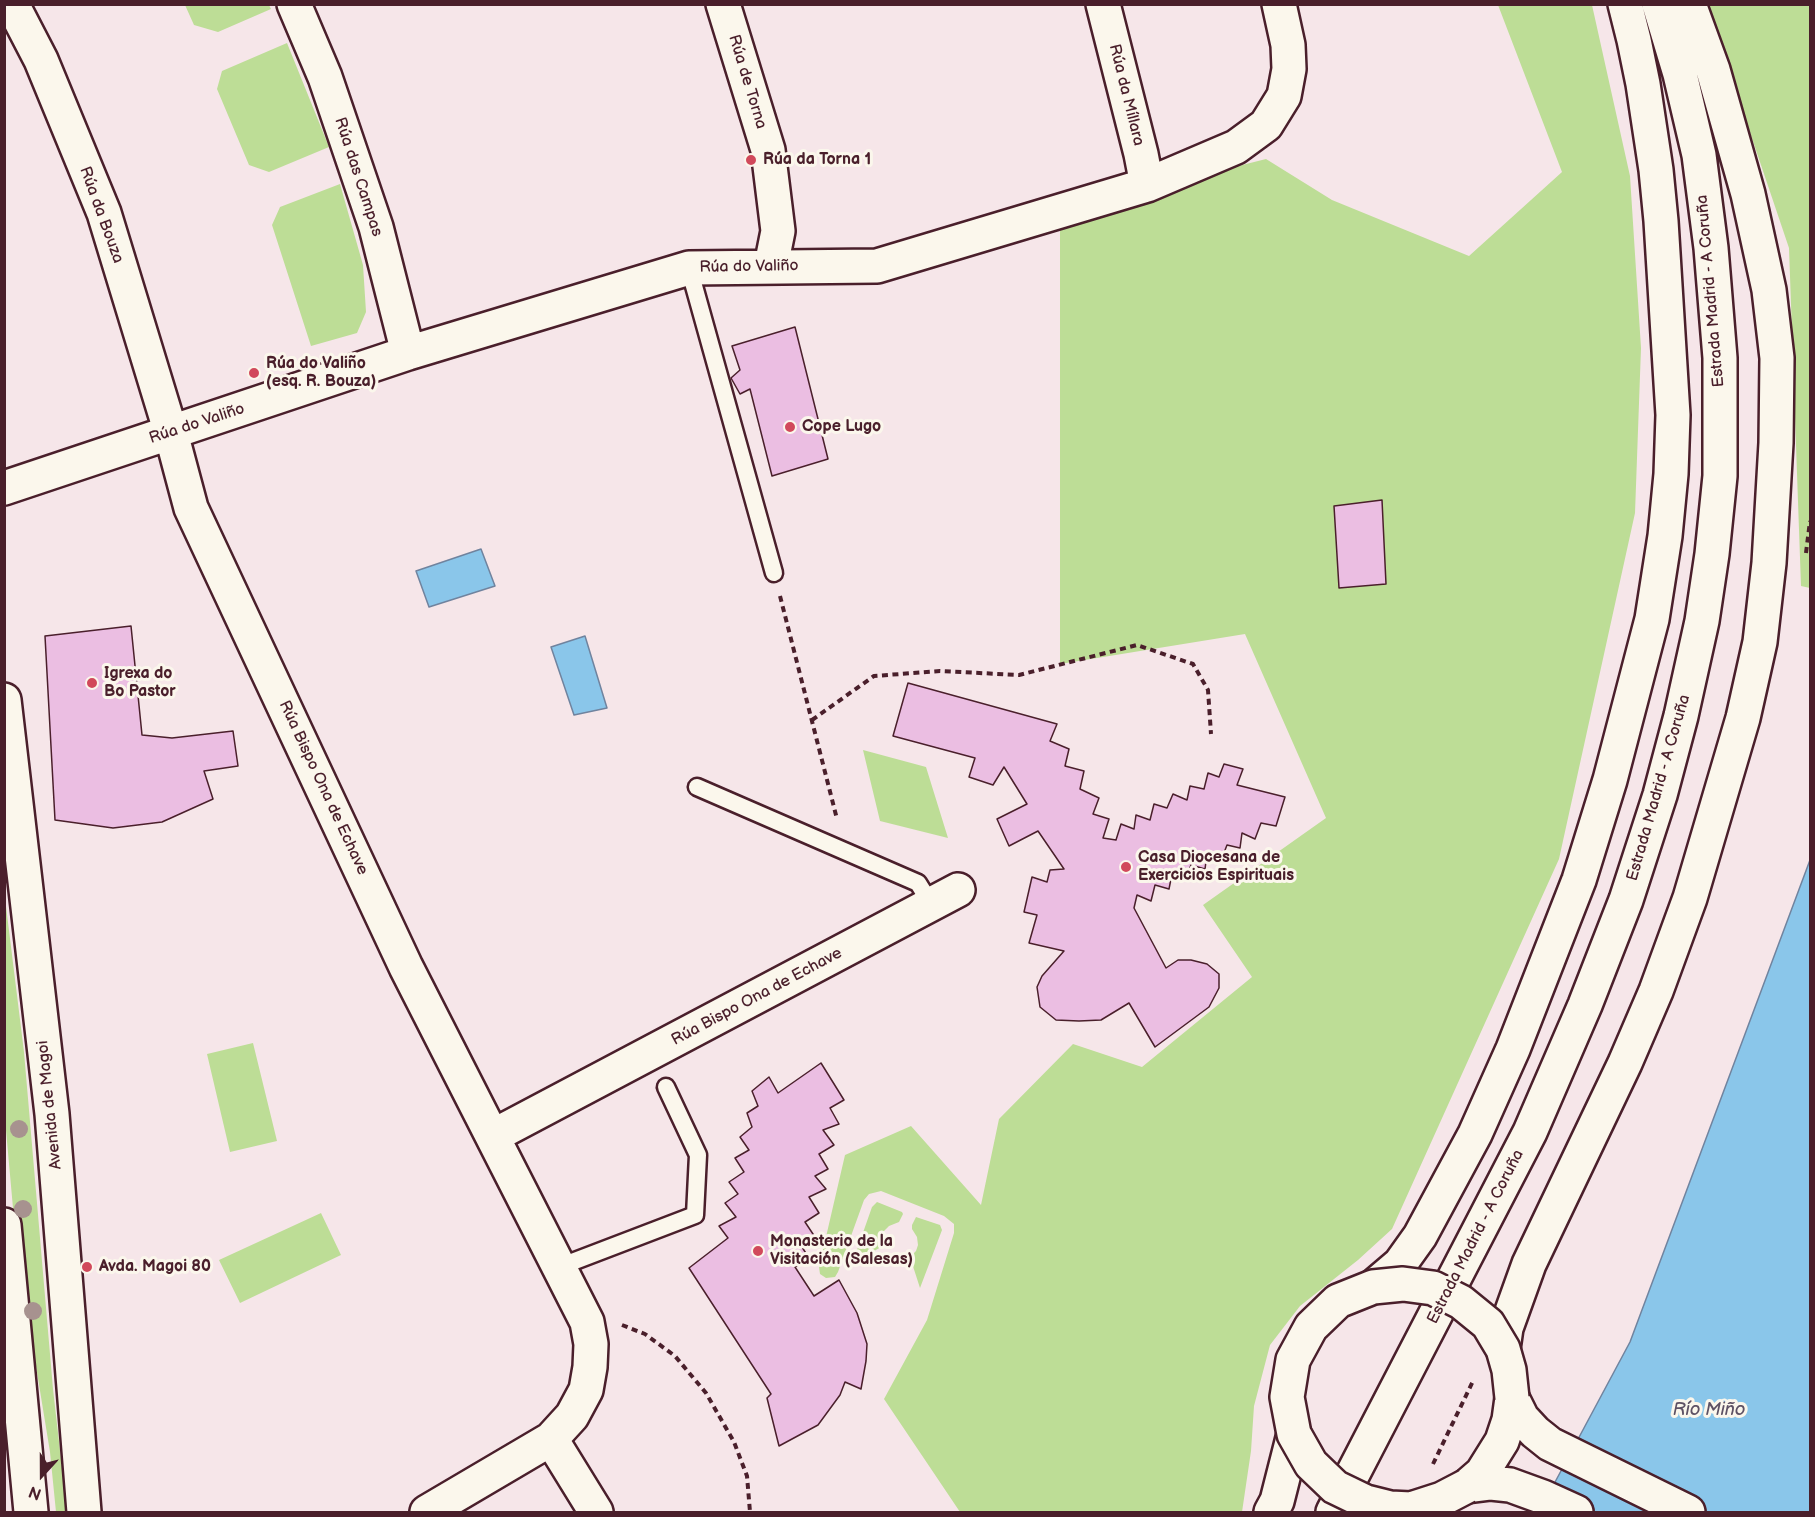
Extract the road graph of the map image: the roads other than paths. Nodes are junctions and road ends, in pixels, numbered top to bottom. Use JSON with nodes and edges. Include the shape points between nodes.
{"nodes":[{"id":1,"x":12,"y":4,"type":"edge"},
{"id":2,"x":294,"y":4,"type":"edge"},
{"id":3,"x":723,"y":4,"type":"edge"},
{"id":4,"x":1103,"y":4,"type":"edge"},
{"id":5,"x":1279,"y":4,"type":"edge"},
{"id":6,"x":1625,"y":4,"type":"edge"},
{"id":7,"x":1659,"y":4,"type":"edge"},
{"id":8,"x":1689,"y":4,"type":"edge"},
{"id":9,"x":1146,"y":185,"type":"junction"},
{"id":10,"x":771,"y":266,"type":"junction"},
{"id":11,"x":689,"y":268,"type":"junction"},
{"id":12,"x":408,"y":353,"type":"junction"},
{"id":13,"x":171,"y":433,"type":"junction"},
{"id":14,"x":4,"y":488,"type":"edge"},
{"id":15,"x":774,"y":573,"type":"road end"},
{"id":16,"x":4,"y":700,"type":"edge"},
{"id":17,"x":698,"y":788,"type":"dead end"},
{"id":18,"x":944,"y":897,"type":"joint"},
{"id":19,"x":666,"y":1087,"type":"dead end"},
{"id":20,"x":493,"y":1136,"type":"junction"},
{"id":21,"x":4,"y":1225,"type":"edge"},
{"id":22,"x":559,"y":1267,"type":"junction"},
{"id":23,"x":1373,"y":1287,"type":"junction"},
{"id":24,"x":1503,"y":1349,"type":"junction"},
{"id":25,"x":1512,"y":1398,"type":"junction"},
{"id":26,"x":1294,"y":1434,"type":"junction"},
{"id":27,"x":551,"y":1439,"type":"junction"},
{"id":28,"x":1467,"y":1486,"type":"junction"},
{"id":29,"x":590,"y":1510,"type":"edge"},
{"id":30,"x":1410,"y":1511,"type":"edge"},
{"id":31,"x":31,"y":1512,"type":"edge"},
{"id":32,"x":84,"y":1512,"type":"edge"},
{"id":33,"x":427,"y":1512,"type":"edge"},
{"id":34,"x":1271,"y":1512,"type":"edge"},
{"id":35,"x":1333,"y":1512,"type":"edge"},
{"id":36,"x":1576,"y":1512,"type":"edge"},
{"id":37,"x":1688,"y":1512,"type":"edge"}],
"edges":[{"from":1,"to":13,"type":"main road","name":"Rúa da Bouza","via":[[41,60],[104,213]]},
{"from":2,"to":12,"type":"main road","name":"Rúa das Campas","via":[[325,77],[376,227]]},
{"from":3,"to":10,"type":"main road","name":"Rúa de Torna","via":[[768,150],[778,231]]},
{"from":4,"to":9,"type":"main road","name":"Rúa da Míllara"},
{"from":5,"to":9,"type":"main road","name":"Rúa do Valiño","via":[[1289,69],[1284,96],[1266,125],[1236,147]]},
{"from":6,"to":23,"type":"main road","via":[[1643,84],[1657,180],[1673,415],[1665,536],[1652,619],[1610,780],[1582,868],[1513,1048],[1475,1134],[1420,1236],[1400,1264]]},
{"from":7,"to":35,"type":"main road","name":"Estrada Madrid - A Coruña","via":[[1699,155],[1719,346],[1720,476],[1702,621],[1660,795],[1626,900],[1585,1005],[1530,1132]]},
{"from":8,"to":24,"type":"main road","via":[[1713,70],[1748,194],[1769,290],[1777,358],[1769,563],[1760,642],[1743,718],[1690,898],[1656,991],[1529,1264],[1506,1328]]},
{"from":9,"to":10,"type":"main road","name":"Rúa do Valiño","via":[[878,266]]},
{"from":10,"to":11,"type":"main road","name":"Rúa do Valiño"},
{"from":11,"to":12,"type":"main road","name":"Rúa do Valiño"},
{"from":11,"to":15,"type":"lane"},
{"from":12,"to":13,"type":"main road","name":"Rúa do Valiño"},
{"from":13,"to":14,"type":"main road","name":"Rúa do Valiño"},
{"from":13,"to":20,"type":"main road","name":"Rúa Bispo Ona de Echave","via":[[191,508],[406,967]]},
{"from":16,"to":32,"type":"main road","name":"Avenida de Magoi","via":[[52,1114]]},
{"from":17,"to":18,"type":"lane"},
{"from":18,"to":20,"type":"main road","name":"Rúa Bispo Ona de Echave"},
{"from":19,"to":22,"type":"lane","via":[[698,1155],[695,1215]]},
{"from":20,"to":22,"type":"main road","name":"Rúa Bispo Ona de Echave"},
{"from":21,"to":31,"type":"main road"},
{"from":22,"to":27,"type":"main road","name":"Rúa Bispo Ona de Echave","via":[[586,1322],[591,1344],[590,1367],[586,1389],[572,1416]]},
{"from":23,"to":24,"type":"main road","bridge":true,"via":[[1403,1284],[1433,1288],[1461,1302],[1488,1324]]},
{"from":23,"to":26,"type":"main road","bridge":true,"via":[[1338,1301],[1311,1327],[1293,1360],[1287,1397]]},
{"from":24,"to":25,"type":"main road","bridge":true},
{"from":25,"to":28,"type":"main road","via":[[1503,1441],[1482,1473]]},
{"from":25,"to":37,"type":"main road","via":[[1522,1418],[1550,1444]]},
{"from":26,"to":30,"type":"main road","bridge":true,"via":[[1311,1464],[1335,1487],[1366,1502]]},
{"from":26,"to":34,"type":"main road"},
{"from":27,"to":29,"type":"main road"},
{"from":27,"to":33,"type":"main road","name":"Rúa Bispo Ona de Echave"},
{"from":28,"to":30,"type":"main road","bridge":true},
{"from":28,"to":36,"type":"main road","via":[[1510,1485]]}]}
